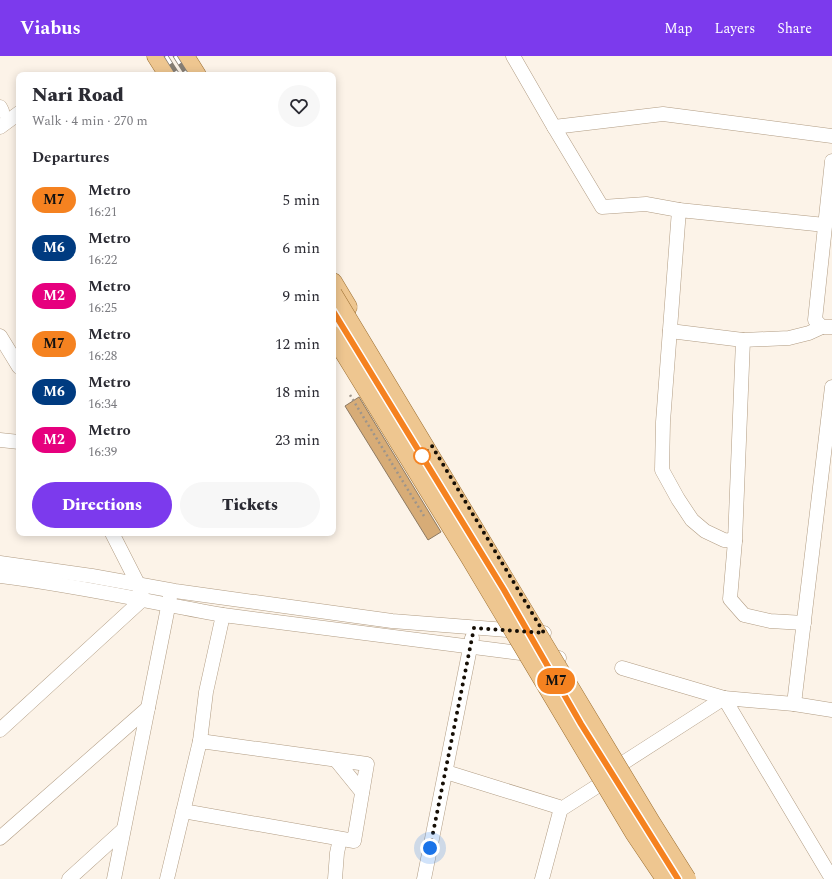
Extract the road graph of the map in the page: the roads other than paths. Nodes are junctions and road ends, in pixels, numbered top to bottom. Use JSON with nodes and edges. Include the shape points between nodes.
{"nodes":[{"id":1,"x":156,"y":56,"type":"edge"},
{"id":2,"x":164,"y":56,"type":"edge"},
{"id":3,"x":185,"y":56,"type":"edge"},
{"id":4,"x":195,"y":56,"type":"edge"},
{"id":5,"x":513,"y":56,"type":"edge"},
{"id":6,"x":166,"y":72,"type":"edge"},
{"id":7,"x":173,"y":72,"type":"edge"},
{"id":8,"x":195,"y":72,"type":"edge"},
{"id":9,"x":205,"y":72,"type":"edge"},
{"id":10,"x":16,"y":115,"type":"edge"},
{"id":11,"x":0,"y":127,"type":"edge"},
{"id":12,"x":554,"y":127,"type":"junction"},
{"id":13,"x":832,"y":136,"type":"edge"},
{"id":14,"x":832,"y":161,"type":"edge"},
{"id":15,"x":678,"y":210,"type":"junction"},
{"id":16,"x":825,"y":225,"type":"junction"},
{"id":17,"x":336,"y":287,"type":"edge"},
{"id":18,"x":336,"y":299,"type":"edge"},
{"id":19,"x":827,"y":327,"type":"edge"},
{"id":20,"x":670,"y":332,"type":"junction"},
{"id":21,"x":0,"y":336,"type":"edge"},
{"id":22,"x":336,"y":340,"type":"edge"},
{"id":23,"x":743,"y":340,"type":"junction"},
{"id":24,"x":336,"y":347,"type":"edge"},
{"id":25,"x":0,"y":358,"type":"edge"},
{"id":26,"x":16,"y":363,"type":"edge"},
{"id":27,"x":832,"y":387,"type":"edge"},
{"id":28,"x":0,"y":440,"type":"edge"},
{"id":29,"x":16,"y":442,"type":"edge"},
{"id":30,"x":114,"y":536,"type":"edge"},
{"id":31,"x":735,"y":541,"type":"junction"},
{"id":32,"x":0,"y":563,"type":"edge"},
{"id":33,"x":0,"y":576,"type":"edge"},
{"id":34,"x":138,"y":584,"type":"junction"},
{"id":35,"x":171,"y":590,"type":"junction"},
{"id":36,"x":143,"y":599,"type":"junction"},
{"id":37,"x":169,"y":605,"type":"junction"},
{"id":38,"x":223,"y":615,"type":"junction"},
{"id":39,"x":804,"y":623,"type":"junction"},
{"id":40,"x":474,"y":628,"type":"junction"},
{"id":41,"x":508,"y":630,"type":"junction"},
{"id":42,"x":544,"y":633,"type":"junction"},
{"id":43,"x":470,"y":647,"type":"junction"},
{"id":44,"x":521,"y":653,"type":"junction"},
{"id":45,"x":560,"y":658,"type":"junction"},
{"id":46,"x":622,"y":668,"type":"dead end"},
{"id":47,"x":724,"y":698,"type":"junction"},
{"id":48,"x":794,"y":704,"type":"junction"},
{"id":49,"x":148,"y":708,"type":"junction"},
{"id":50,"x":832,"y":710,"type":"edge"},
{"id":51,"x":0,"y":730,"type":"edge"},
{"id":52,"x":200,"y":741,"type":"junction"},
{"id":53,"x":336,"y":760,"type":"junction"},
{"id":54,"x":623,"y":763,"type":"junction"},
{"id":55,"x":446,"y":772,"type":"junction"},
{"id":56,"x":598,"y":785,"type":"junction"},
{"id":57,"x":362,"y":792,"type":"junction"},
{"id":58,"x":561,"y":808,"type":"junction"},
{"id":59,"x":183,"y":811,"type":"junction"},
{"id":60,"x":124,"y":830,"type":"junction"},
{"id":61,"x":0,"y":838,"type":"edge"},
{"id":62,"x":340,"y":839,"type":"junction"},
{"id":63,"x":69,"y":879,"type":"edge"},
{"id":64,"x":114,"y":879,"type":"edge"},
{"id":65,"x":167,"y":879,"type":"edge"},
{"id":66,"x":335,"y":879,"type":"edge"},
{"id":67,"x":424,"y":879,"type":"edge"},
{"id":68,"x":542,"y":879,"type":"edge"},
{"id":69,"x":657,"y":879,"type":"edge"},
{"id":70,"x":664,"y":879,"type":"edge"},
{"id":71,"x":687,"y":879,"type":"edge"},
{"id":72,"x":697,"y":879,"type":"edge"},
{"id":73,"x":832,"y":879,"type":"edge"}],
"edges":[{"from":1,"to":6,"type":"main road"},
{"from":2,"to":7,"type":"main road"},
{"from":3,"to":8,"type":"main road"},
{"from":4,"to":9,"type":"main road"},
{"from":5,"to":12,"type":"street"},
{"from":10,"to":11,"type":"street"},
{"from":12,"to":13,"type":"street","via":[[663,114]]},
{"from":12,"to":15,"type":"street","via":[[602,207],[646,204]]},
{"from":14,"to":16,"type":"street"},
{"from":15,"to":16,"type":"street"},
{"from":15,"to":20,"type":"street"},
{"from":16,"to":19,"type":"street","via":[[815,320]]},
{"from":17,"to":42,"type":"main road"},
{"from":18,"to":71,"type":"main road","bridge":true},
{"from":19,"to":23,"type":"street","via":[[789,338]]},
{"from":20,"to":23,"type":"street"},
{"from":20,"to":31,"type":"street","via":[[662,422],[662,470],[692,520],[704,531],[724,540]]},
{"from":21,"to":26,"type":"street"},
{"from":22,"to":70,"type":"main road","bridge":true},
{"from":23,"to":31,"type":"street"},
{"from":24,"to":41,"type":"main road"},
{"from":25,"to":26,"type":"street"},
{"from":27,"to":39,"type":"street"},
{"from":28,"to":29,"type":"street"},
{"from":30,"to":34,"type":"street"},
{"from":31,"to":39,"type":"street","via":[[730,599],[744,615],[770,621]]},
{"from":32,"to":34,"type":"street"},
{"from":33,"to":36,"type":"street"},
{"from":34,"to":35,"type":"street"},
{"from":34,"to":36,"type":"street"},
{"from":35,"to":37,"type":"street"},
{"from":35,"to":40,"type":"street","via":[[392,621]]},
{"from":36,"to":37,"type":"street"},
{"from":36,"to":51,"type":"street"},
{"from":37,"to":38,"type":"street"},
{"from":37,"to":49,"type":"street"},
{"from":38,"to":43,"type":"street"},
{"from":38,"to":52,"type":"street","via":[[206,692]]},
{"from":39,"to":48,"type":"street"},
{"from":40,"to":41,"type":"street"},
{"from":40,"to":43,"type":"street"},
{"from":41,"to":42,"type":"street"},
{"from":41,"to":44,"type":"main road"},
{"from":42,"to":45,"type":"main road"},
{"from":43,"to":44,"type":"street"},
{"from":43,"to":55,"type":"street"},
{"from":44,"to":45,"type":"street"},
{"from":44,"to":56,"type":"main road"},
{"from":45,"to":54,"type":"main road"},
{"from":46,"to":47,"type":"street"},
{"from":47,"to":48,"type":"street"},
{"from":47,"to":54,"type":"street"},
{"from":47,"to":73,"type":"street"},
{"from":48,"to":50,"type":"street"},
{"from":49,"to":60,"type":"street"},
{"from":49,"to":61,"type":"street"},
{"from":52,"to":53,"type":"street"},
{"from":52,"to":59,"type":"street"},
{"from":53,"to":57,"type":"street"},
{"from":53,"to":57,"type":"street","via":[[367,764]]},
{"from":54,"to":56,"type":"street"},
{"from":54,"to":72,"type":"main road"},
{"from":55,"to":58,"type":"street"},
{"from":55,"to":67,"type":"street"},
{"from":56,"to":58,"type":"street"},
{"from":56,"to":69,"type":"main road"},
{"from":57,"to":62,"type":"street","via":[[354,841]]},
{"from":58,"to":68,"type":"street"},
{"from":59,"to":62,"type":"street"},
{"from":59,"to":65,"type":"street"},
{"from":60,"to":63,"type":"street"},
{"from":60,"to":64,"type":"street"},
{"from":62,"to":66,"type":"street"}]}
